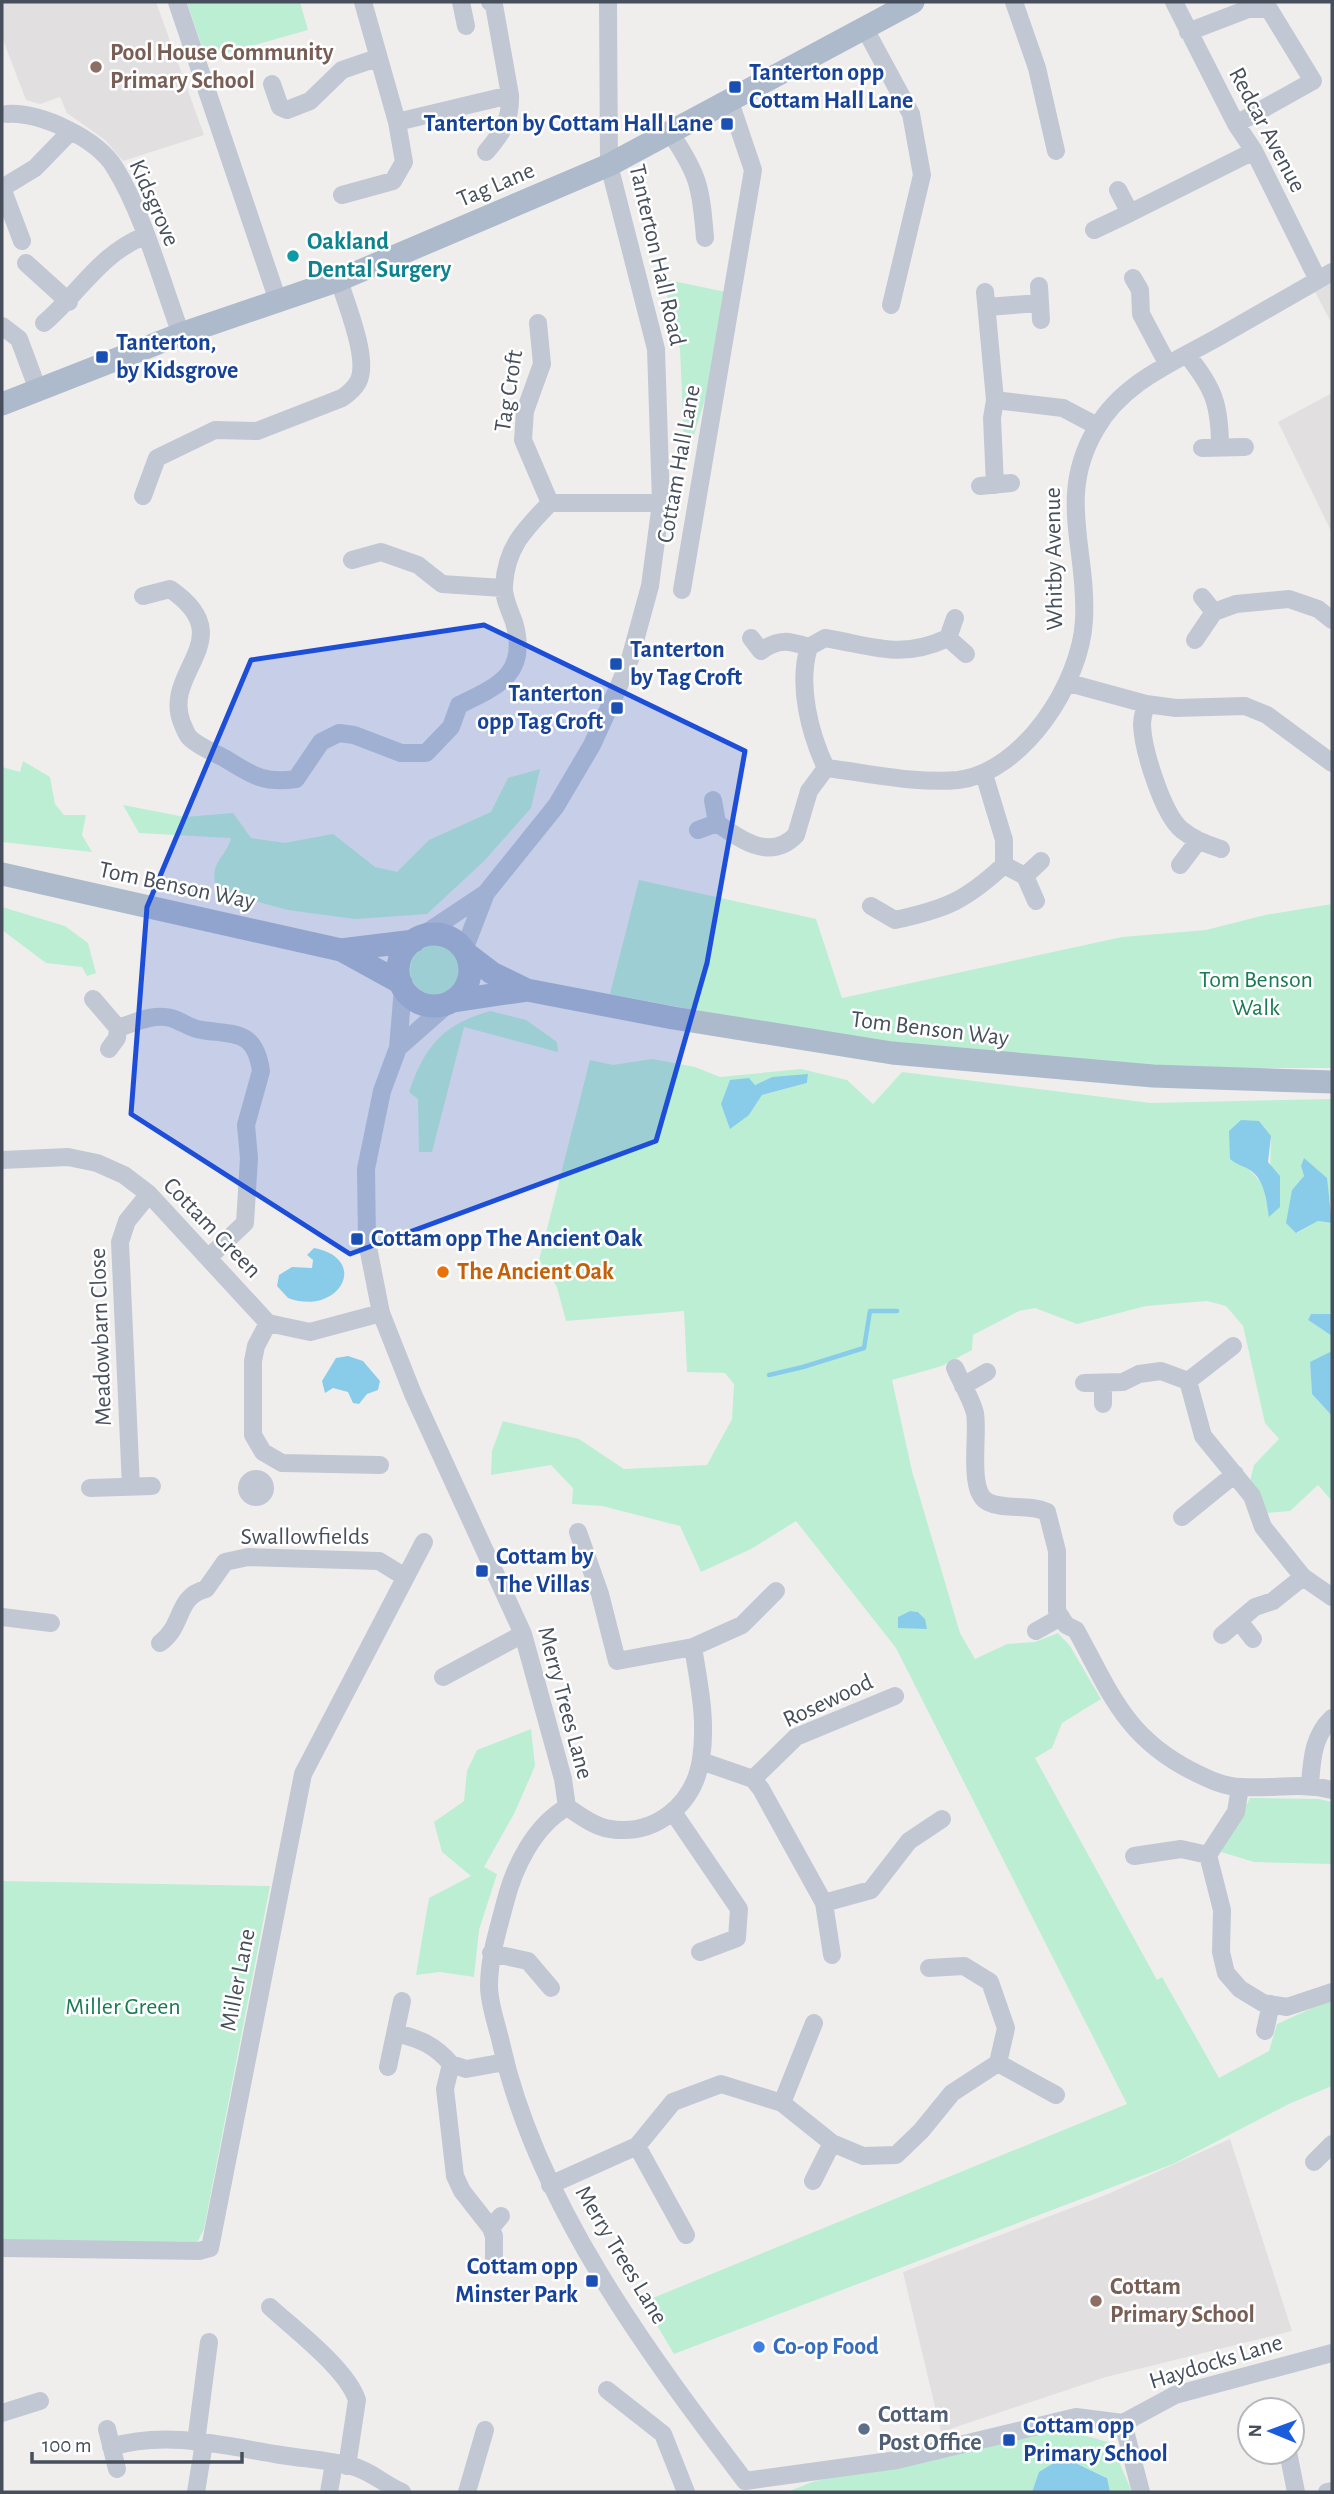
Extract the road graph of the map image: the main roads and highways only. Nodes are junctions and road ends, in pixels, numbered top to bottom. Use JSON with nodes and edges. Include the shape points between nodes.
{"nodes":[{"id":1,"x":913,"y":2,"type":"edge"},
{"id":2,"x":2,"y":404,"type":"edge"},
{"id":3,"x":2,"y":874,"type":"edge"},
{"id":4,"x":417,"y":939,"type":"junction"},
{"id":5,"x":341,"y":950,"type":"junction"},
{"id":6,"x":465,"y":952,"type":"junction"},
{"id":7,"x":402,"y":985,"type":"junction"},
{"id":8,"x":527,"y":990,"type":"junction"},
{"id":9,"x":450,"y":1002,"type":"junction"},
{"id":10,"x":1332,"y":1082,"type":"edge"}],
"edges":[{"from":1,"to":2,"type":"main road","name":"Tag Lane","via":[[610,165],[339,280],[181,334]]},
{"from":3,"to":5,"type":"main road","name":"Tom Benson Way"},
{"from":4,"to":5,"type":"main road","name":"Tom Benson Way"},
{"from":4,"to":6,"type":"main road","via":[[444,936]]},
{"from":4,"to":7,"type":"main road","via":[[400,960]]},
{"from":5,"to":7,"type":"main road","name":"Tom Benson Way"},
{"from":6,"to":8,"type":"main road","name":"Tom Benson Way","via":[[492,973]]},
{"from":6,"to":9,"type":"main road","via":[[470,975],[467,986]]},
{"from":7,"to":9,"type":"main road","via":[[419,1002]]},
{"from":8,"to":9,"type":"main road","name":"Tom Benson Way"},
{"from":8,"to":10,"type":"main road","name":"Tom Benson Way","via":[[930,1058],[1153,1076]]}]}
